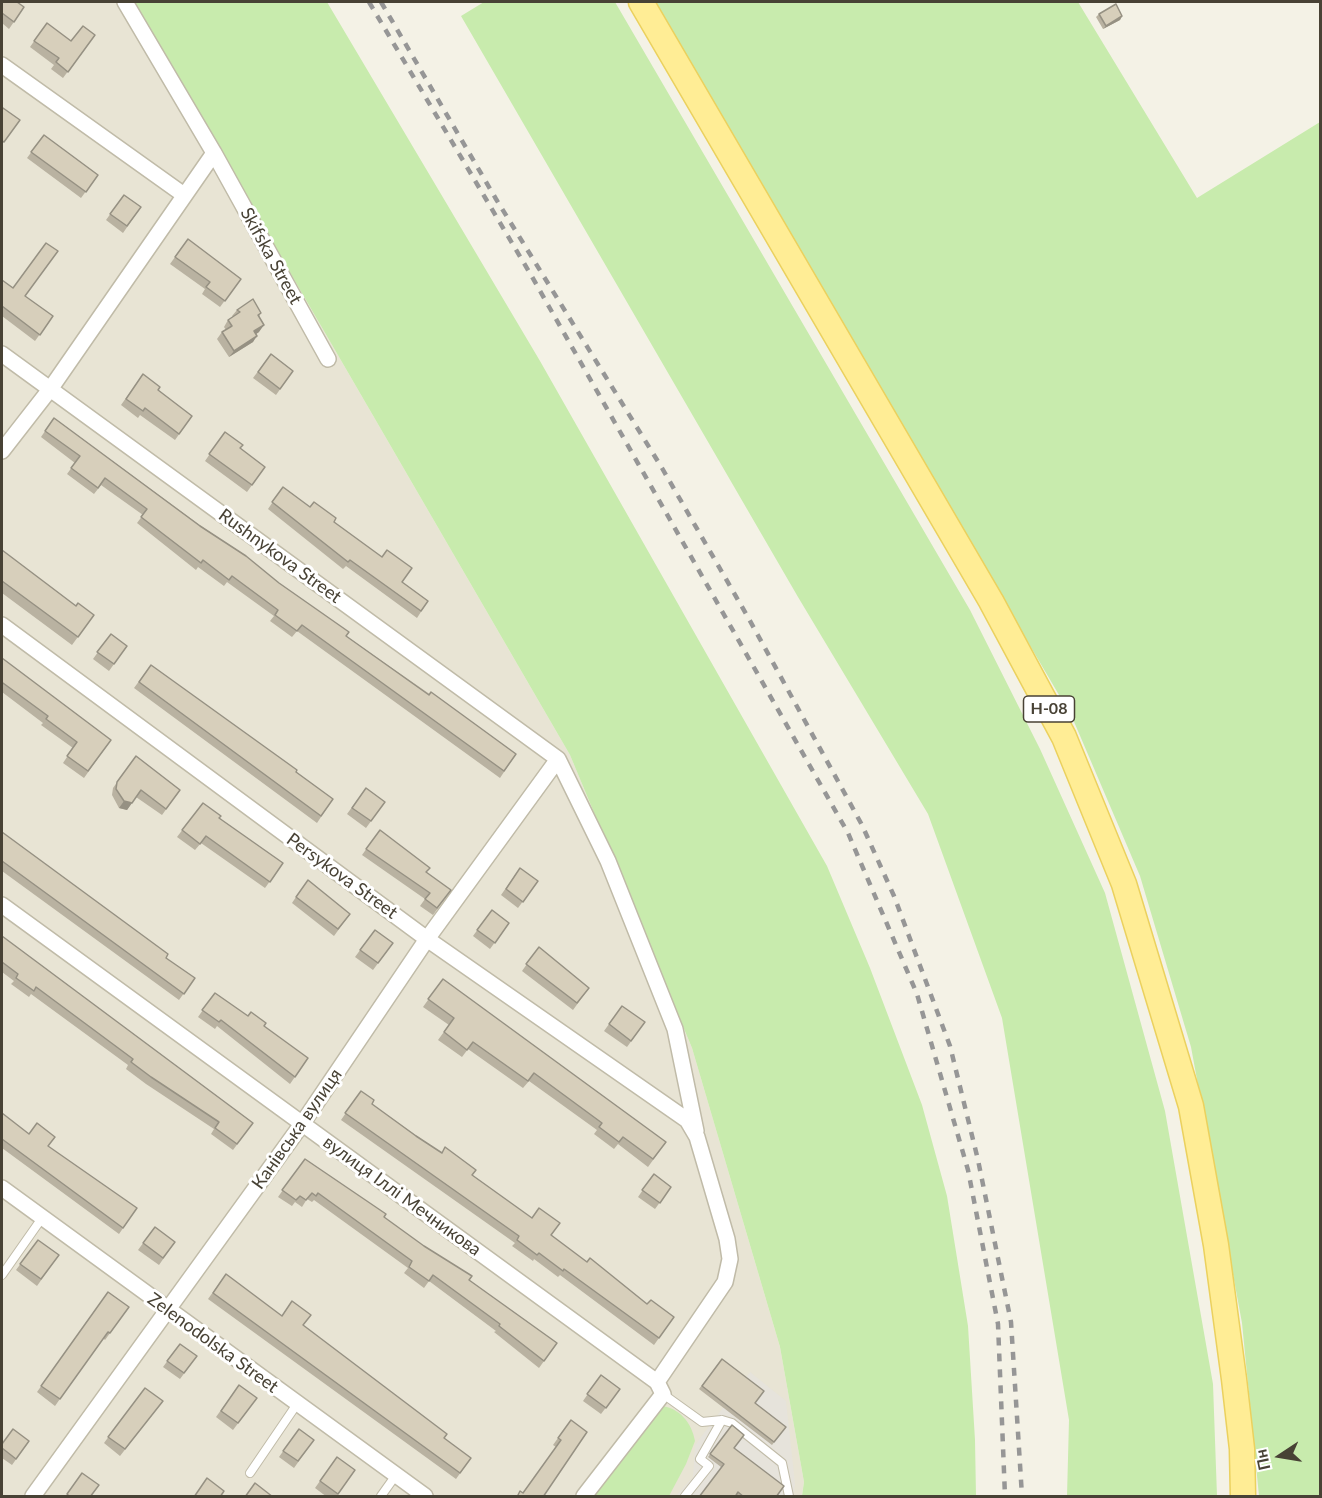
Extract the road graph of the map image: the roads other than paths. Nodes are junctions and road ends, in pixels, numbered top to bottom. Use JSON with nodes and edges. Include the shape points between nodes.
{"nodes":[{"id":1,"x":125,"y":2,"type":"edge"},
{"id":2,"x":640,"y":2,"type":"edge"},
{"id":3,"x":2,"y":65,"type":"edge"},
{"id":4,"x":214,"y":153,"type":"junction"},
{"id":5,"x":184,"y":195,"type":"junction"},
{"id":6,"x":2,"y":354,"type":"edge"},
{"id":7,"x":328,"y":359,"type":"dead end"},
{"id":8,"x":51,"y":388,"type":"junction"},
{"id":9,"x":2,"y":451,"type":"edge"},
{"id":10,"x":2,"y":625,"type":"edge"},
{"id":11,"x":558,"y":759,"type":"junction"},
{"id":12,"x":2,"y":905,"type":"edge"},
{"id":13,"x":427,"y":939,"type":"junction"},
{"id":14,"x":302,"y":1124,"type":"junction"},
{"id":15,"x":697,"y":1137,"type":"junction"},
{"id":16,"x":2,"y":1188,"type":"edge"},
{"id":17,"x":42,"y":1218,"type":"junction"},
{"id":18,"x":2,"y":1275,"type":"edge"},
{"id":19,"x":166,"y":1309,"type":"junction"},
{"id":20,"x":660,"y":1388,"type":"junction"},
{"id":21,"x":297,"y":1404,"type":"junction"},
{"id":22,"x":722,"y":1420,"type":"junction"},
{"id":23,"x":250,"y":1473,"type":"dead end"},
{"id":24,"x":396,"y":1475,"type":"junction"},
{"id":25,"x":33,"y":1497,"type":"edge"},
{"id":26,"x":381,"y":1497,"type":"edge"},
{"id":27,"x":425,"y":1497,"type":"edge"},
{"id":28,"x":584,"y":1497,"type":"edge"},
{"id":29,"x":685,"y":1497,"type":"edge"},
{"id":30,"x":789,"y":1497,"type":"edge"},
{"id":31,"x":1243,"y":1497,"type":"edge"}],
"edges":[{"from":1,"to":4,"type":"street","name":"Skifska Street"},
{"from":2,"to":31,"type":"main road","number":"Н-08","via":[[991,601],[1064,737],[1120,874],[1191,1106],[1216,1245],[1234,1379]]},
{"from":3,"to":5,"type":"street"},
{"from":4,"to":5,"type":"street"},
{"from":4,"to":7,"type":"street","name":"Skifska Street"},
{"from":5,"to":8,"type":"street"},
{"from":6,"to":8,"type":"street","name":"Rushnykova Street"},
{"from":8,"to":9,"type":"street"},
{"from":8,"to":11,"type":"street","name":"Rushnykova Street"},
{"from":10,"to":13,"type":"street","name":"Persykova Street"},
{"from":11,"to":13,"type":"street","name":"Канівська вулиця"},
{"from":11,"to":15,"type":"street","via":[[608,861],[675,1029]]},
{"from":12,"to":14,"type":"street","name":"вулиця Іллі Мечникова"},
{"from":13,"to":14,"type":"street","name":"Канівська вулиця"},
{"from":13,"to":15,"type":"street","name":"Persykova Street","via":[[687,1120]]},
{"from":14,"to":19,"type":"street","name":"Канівська вулиця"},
{"from":14,"to":20,"type":"street","name":"вулиця Іллі Мечникова"},
{"from":15,"to":20,"type":"street","via":[[730,1259],[725,1282]]},
{"from":16,"to":17,"type":"street","name":"Zelenodolska Street"},
{"from":17,"to":18,"type":"lane"},
{"from":17,"to":19,"type":"street","name":"Zelenodolska Street"},
{"from":19,"to":21,"type":"street","name":"Zelenodolska Street"},
{"from":19,"to":25,"type":"street","name":"Канівська вулиця"},
{"from":20,"to":22,"type":"lane","via":[[702,1422]]},
{"from":20,"to":28,"type":"street"},
{"from":21,"to":23,"type":"lane"},
{"from":21,"to":24,"type":"street","name":"Zelenodolska Street"},
{"from":22,"to":29,"type":"lane","via":[[700,1459],[709,1466]]},
{"from":22,"to":30,"type":"lane","via":[[732,1423],[782,1462]]},
{"from":24,"to":26,"type":"lane"},
{"from":24,"to":27,"type":"street","name":"Zelenodolska Street"}]}
